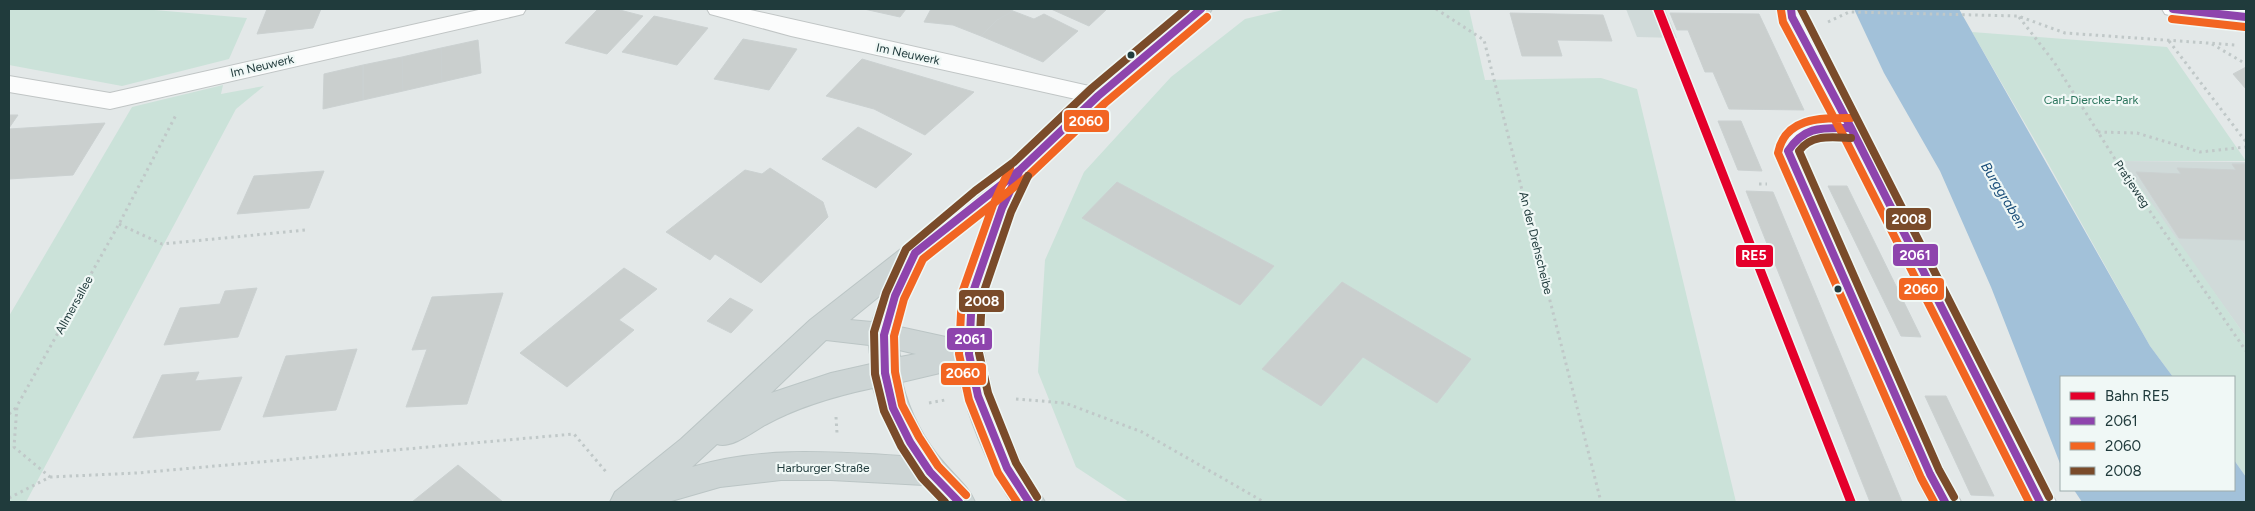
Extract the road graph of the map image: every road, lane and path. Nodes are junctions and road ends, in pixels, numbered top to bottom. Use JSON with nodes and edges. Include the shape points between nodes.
{"nodes":[{"id":1,"x":515,"y":9,"type":"edge"},
{"id":2,"x":718,"y":9,"type":"edge"},
{"id":3,"x":1201,"y":9,"type":"edge"},
{"id":4,"x":1436,"y":9,"type":"edge"},
{"id":5,"x":1791,"y":9,"type":"edge"},
{"id":6,"x":2173,"y":9,"type":"edge"},
{"id":7,"x":1849,"y":12,"type":"dead end"},
{"id":8,"x":2018,"y":16,"type":"junction"},
{"id":9,"x":2246,"y":17,"type":"edge"},
{"id":10,"x":2169,"y":41,"type":"junction"},
{"id":11,"x":2211,"y":44,"type":"junction"},
{"id":12,"x":2238,"y":46,"type":"dead end"},
{"id":13,"x":2246,"y":64,"type":"edge"},
{"id":14,"x":190,"y":82,"type":"junction"},
{"id":15,"x":9,"y":84,"type":"edge"},
{"id":16,"x":1098,"y":96,"type":"junction"},
{"id":17,"x":1851,"y":128,"type":"junction"},
{"id":18,"x":2098,"y":132,"type":"junction"},
{"id":19,"x":2246,"y":142,"type":"edge"},
{"id":20,"x":2246,"y":147,"type":"edge"},
{"id":21,"x":1020,"y":170,"type":"junction"},
{"id":22,"x":119,"y":224,"type":"junction"},
{"id":23,"x":306,"y":230,"type":"dead end"},
{"id":24,"x":915,"y":253,"type":"junction"},
{"id":25,"x":820,"y":328,"type":"junction"},
{"id":26,"x":884,"y":336,"type":"junction"},
{"id":27,"x":2246,"y":351,"type":"edge"},
{"id":28,"x":968,"y":354,"type":"junction"},
{"id":29,"x":886,"y":373,"type":"junction"},
{"id":30,"x":978,"y":396,"type":"junction"},
{"id":31,"x":17,"y":406,"type":"junction"},
{"id":32,"x":893,"y":408,"type":"junction"},
{"id":33,"x":9,"y":414,"type":"edge"},
{"id":34,"x":836,"y":416,"type":"dead end"},
{"id":35,"x":692,"y":448,"type":"junction"},
{"id":36,"x":930,"y":472,"type":"junction"},
{"id":37,"x":50,"y":478,"type":"junction"},
{"id":38,"x":9,"y":498,"type":"edge"},
{"id":39,"x":628,"y":501,"type":"edge"},
{"id":40,"x":960,"y":502,"type":"edge"},
{"id":41,"x":1029,"y":502,"type":"edge"},
{"id":42,"x":1264,"y":502,"type":"edge"},
{"id":43,"x":1602,"y":502,"type":"edge"},
{"id":44,"x":1946,"y":502,"type":"edge"},
{"id":45,"x":2040,"y":502,"type":"edge"}],
"edges":[{"from":1,"to":14,"type":"street","name":"Im Neuwerk"},
{"from":2,"to":16,"type":"street","name":"Im Neuwerk"},
{"from":3,"to":16,"type":"main road"},
{"from":4,"to":43,"type":"path","name":"An der Drehscheibe","via":[[1484,40]]},
{"from":5,"to":17,"type":"street","via":[[1792,17]]},
{"from":6,"to":9,"type":"street"},
{"from":7,"to":8,"type":"path"},
{"from":8,"to":10,"type":"path","via":[[2066,34]]},
{"from":8,"to":18,"type":"path","name":"Pratjeweg","via":[[2054,62]]},
{"from":10,"to":11,"type":"path"},
{"from":10,"to":19,"type":"path"},
{"from":11,"to":12,"type":"path"},
{"from":11,"to":13,"type":"path"},
{"from":14,"to":15,"type":"street","name":"Im Neuwerk","via":[[110,101]]},
{"from":14,"to":22,"type":"path","name":"Allmersallee","via":[[171,128]]},
{"from":16,"to":21,"type":"main road"},
{"from":17,"to":44,"type":"street","via":[[1817,127],[1792,140],[1788,151],[1926,465]]},
{"from":17,"to":45,"type":"street"},
{"from":18,"to":20,"type":"path","via":[[2137,133],[2200,152]]},
{"from":18,"to":27,"type":"path","name":"Pratjeweg"},
{"from":21,"to":24,"type":"main road"},
{"from":21,"to":28,"type":"main road","via":[[1002,208],[972,295]]},
{"from":22,"to":23,"type":"path","via":[[162,244]]},
{"from":22,"to":31,"type":"path","name":"Allmersallee"},
{"from":24,"to":25,"type":"main road"},
{"from":24,"to":26,"type":"main road","via":[[894,296]]},
{"from":25,"to":26,"type":"main road"},
{"from":25,"to":35,"type":"main road"},
{"from":26,"to":28,"type":"main road"},
{"from":26,"to":29,"type":"main road"},
{"from":28,"to":29,"type":"main road"},
{"from":28,"to":30,"type":"main road"},
{"from":29,"to":32,"type":"main road"},
{"from":29,"to":35,"type":"main road","via":[[831,385],[778,403]]},
{"from":30,"to":32,"type":"path"},
{"from":30,"to":41,"type":"main road","via":[[1007,468]]},
{"from":30,"to":42,"type":"path","via":[[1065,403],[1142,432]]},
{"from":31,"to":33,"type":"path"},
{"from":31,"to":37,"type":"path","name":"Allmersallee","via":[[14,447]]},
{"from":32,"to":34,"type":"path"},
{"from":32,"to":36,"type":"main road"},
{"from":35,"to":39,"type":"main road"},
{"from":36,"to":39,"type":"main road","name":"Harburger Straße","via":[[783,466],[731,471]]},
{"from":36,"to":40,"type":"main road"},
{"from":37,"to":38,"type":"path"},
{"from":37,"to":39,"type":"path","via":[[574,434]]}]}
